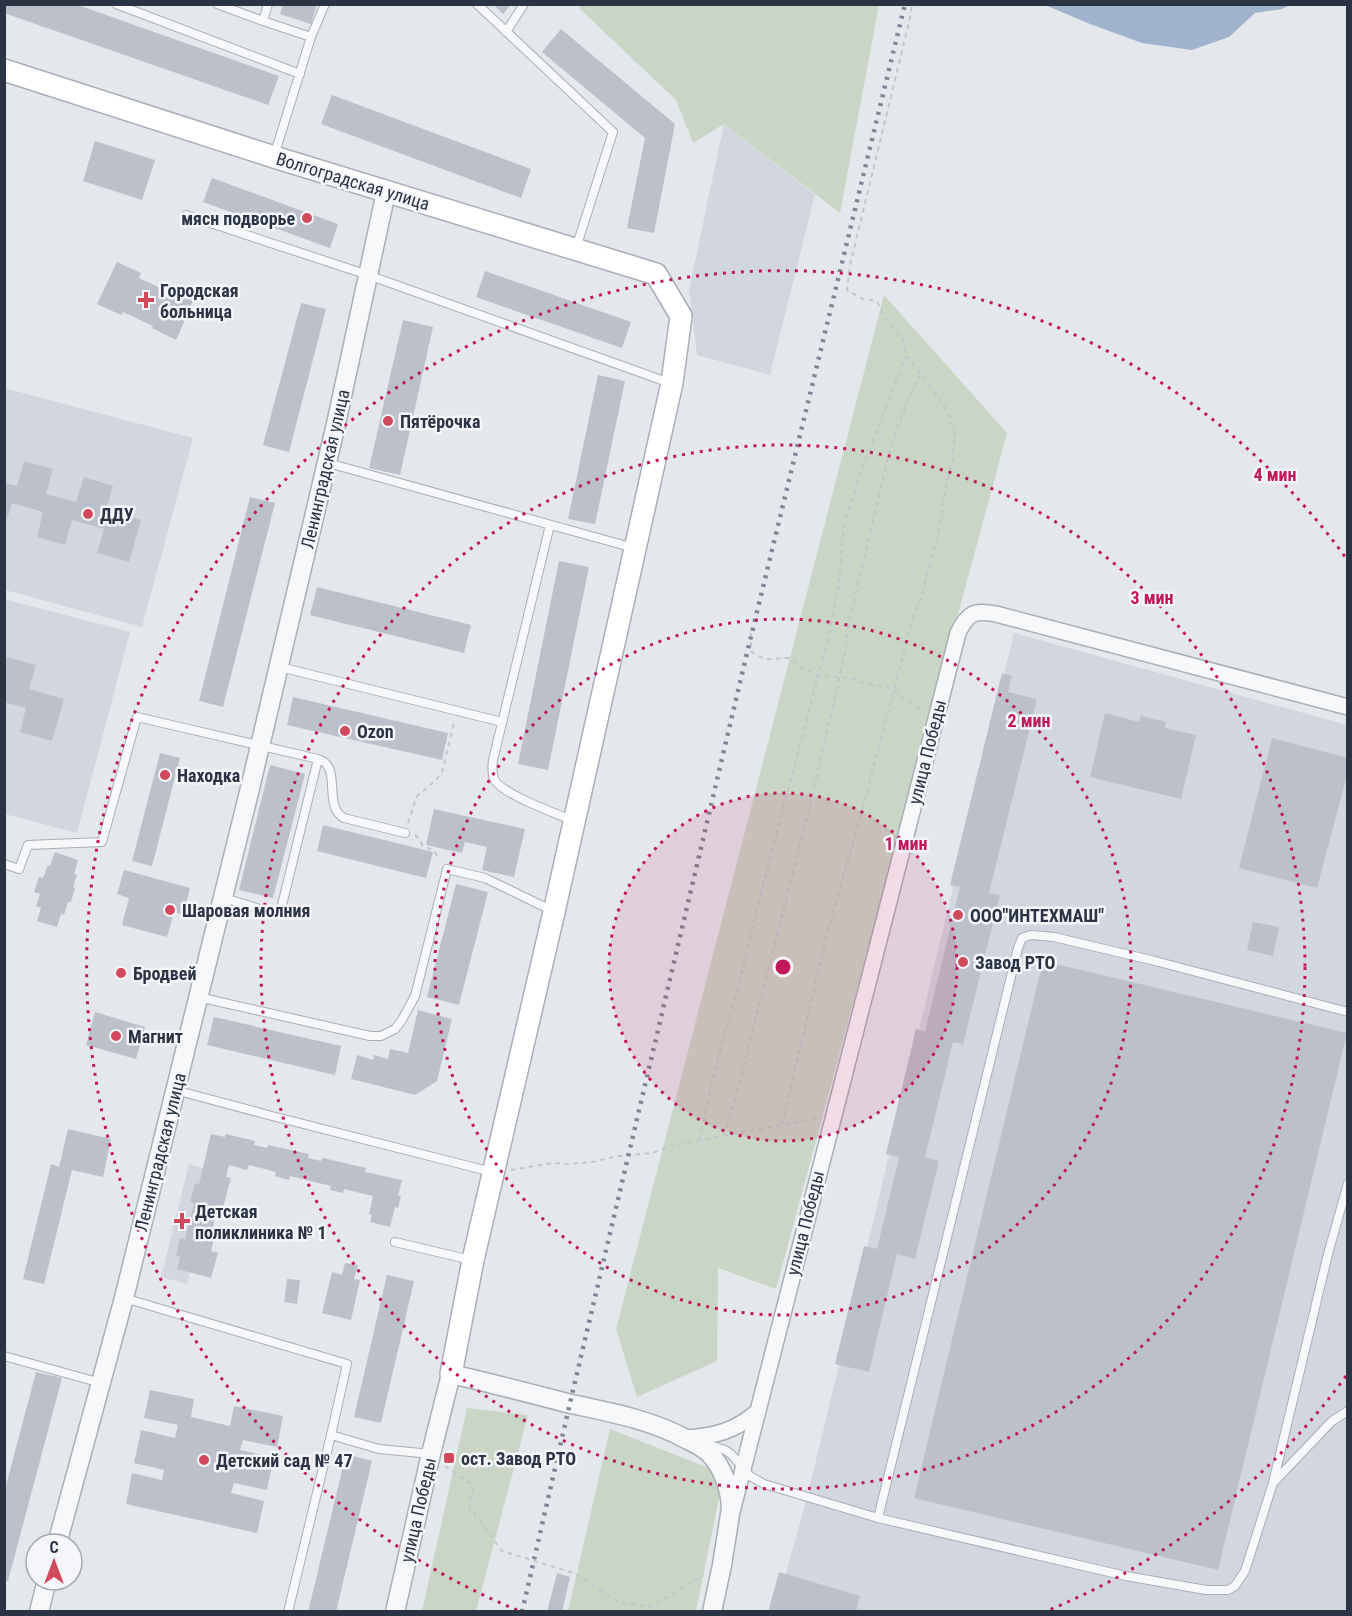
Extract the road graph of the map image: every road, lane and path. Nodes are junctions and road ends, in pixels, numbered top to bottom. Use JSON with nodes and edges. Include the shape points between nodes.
{"nodes":[{"id":1,"x":116,"y":4,"type":"edge"},
{"id":2,"x":218,"y":4,"type":"edge"},
{"id":3,"x":268,"y":4,"type":"edge"},
{"id":4,"x":325,"y":4,"type":"edge"},
{"id":5,"x":477,"y":4,"type":"edge"},
{"id":6,"x":524,"y":4,"type":"edge"},
{"id":7,"x":912,"y":4,"type":"edge"},
{"id":8,"x":263,"y":21,"type":"junction"},
{"id":9,"x":506,"y":32,"type":"junction"},
{"id":10,"x":311,"y":37,"type":"junction"},
{"id":11,"x":4,"y":70,"type":"edge"},
{"id":12,"x":300,"y":74,"type":"junction"},
{"id":13,"x":274,"y":157,"type":"junction"},
{"id":14,"x":386,"y":192,"type":"junction"},
{"id":15,"x":186,"y":215,"type":"dead end"},
{"id":16,"x":576,"y":250,"type":"junction"},
{"id":17,"x":368,"y":275,"type":"junction"},
{"id":18,"x":681,"y":316,"type":"joint"},
{"id":19,"x":906,"y":356,"type":"junction"},
{"id":20,"x":920,"y":375,"type":"junction"},
{"id":21,"x":672,"y":383,"type":"junction"},
{"id":22,"x":327,"y":463,"type":"junction"},
{"id":23,"x":550,"y":525,"type":"junction"},
{"id":24,"x":636,"y":549,"type":"junction"},
{"id":25,"x":752,"y":633,"type":"dead end"},
{"id":26,"x":279,"y":666,"type":"junction"},
{"id":27,"x":819,"y":674,"type":"junction"},
{"id":28,"x":839,"y":678,"type":"junction"},
{"id":29,"x":893,"y":690,"type":"junction"},
{"id":30,"x":1347,"y":707,"type":"edge"},
{"id":31,"x":457,"y":711,"type":"junction"},
{"id":32,"x":502,"y":722,"type":"junction"},
{"id":33,"x":932,"y":732,"type":"junction"},
{"id":34,"x":260,"y":746,"type":"junction"},
{"id":35,"x":318,"y":759,"type":"junction"},
{"id":36,"x":574,"y":821,"type":"junction"},
{"id":37,"x":405,"y":833,"type":"junction"},
{"id":38,"x":4,"y":864,"type":"edge"},
{"id":39,"x":447,"y":869,"type":"junction"},
{"id":40,"x":222,"y":898,"type":"junction"},
{"id":41,"x":554,"y":912,"type":"junction"},
{"id":42,"x":198,"y":997,"type":"junction"},
{"id":43,"x":1347,"y":1012,"type":"edge"},
{"id":44,"x":175,"y":1090,"type":"junction"},
{"id":45,"x":833,"y":1117,"type":"junction"},
{"id":46,"x":782,"y":1124,"type":"junction"},
{"id":47,"x":724,"y":1136,"type":"junction"},
{"id":48,"x":699,"y":1140,"type":"junction"},
{"id":49,"x":494,"y":1168,"type":"junction"},
{"id":50,"x":1347,"y":1183,"type":"edge"},
{"id":51,"x":395,"y":1242,"type":"dead end"},
{"id":52,"x":473,"y":1260,"type":"junction"},
{"id":53,"x":123,"y":1298,"type":"junction"},
{"id":54,"x":4,"y":1356,"type":"edge"},
{"id":55,"x":451,"y":1374,"type":"junction"},
{"id":56,"x":100,"y":1383,"type":"junction"},
{"id":57,"x":758,"y":1411,"type":"junction"},
{"id":58,"x":1347,"y":1411,"type":"edge"},
{"id":59,"x":331,"y":1435,"type":"junction"},
{"id":60,"x":684,"y":1438,"type":"junction"},
{"id":61,"x":431,"y":1454,"type":"junction"},
{"id":62,"x":743,"y":1468,"type":"junction"},
{"id":63,"x":1273,"y":1483,"type":"junction"},
{"id":64,"x":878,"y":1518,"type":"junction"},
{"id":65,"x":729,"y":1520,"type":"junction"},
{"id":66,"x":60,"y":1532,"type":"edge"},
{"id":67,"x":722,"y":1565,"type":"junction"},
{"id":68,"x":44,"y":1592,"type":"edge"},
{"id":69,"x":39,"y":1611,"type":"edge"},
{"id":70,"x":288,"y":1611,"type":"edge"},
{"id":71,"x":395,"y":1611,"type":"edge"},
{"id":72,"x":712,"y":1611,"type":"edge"}],
"edges":[{"from":1,"to":12,"type":"lane"},
{"from":2,"to":8,"type":"lane"},
{"from":3,"to":8,"type":"lane"},
{"from":4,"to":10,"type":"lane"},
{"from":5,"to":9,"type":"lane"},
{"from":6,"to":9,"type":"lane"},
{"from":7,"to":19,"type":"path","via":[[847,289],[863,299],[877,301],[894,331],[903,338]]},
{"from":8,"to":10,"type":"lane"},
{"from":9,"to":16,"type":"lane","via":[[613,132]]},
{"from":10,"to":12,"type":"lane"},
{"from":11,"to":13,"type":"main road","name":"Волгоградская улица"},
{"from":12,"to":13,"type":"lane"},
{"from":13,"to":14,"type":"main road","name":"Волгоградская улица"},
{"from":14,"to":16,"type":"main road","name":"Волгоградская улица"},
{"from":14,"to":17,"type":"street","name":"Ленинградская улица"},
{"from":15,"to":17,"type":"lane"},
{"from":16,"to":18,"type":"main road","name":"Волгоградская улица","via":[[656,274]]},
{"from":17,"to":21,"type":"lane"},
{"from":17,"to":22,"type":"street","name":"Ленинградская улица"},
{"from":18,"to":21,"type":"main road","name":"улица Победы"},
{"from":19,"to":20,"type":"path"},
{"from":19,"to":27,"type":"path","via":[[844,523],[838,591]]},
{"from":20,"to":28,"type":"path","via":[[891,446]]},
{"from":20,"to":29,"type":"path","via":[[949,415],[955,447],[939,529]]},
{"from":21,"to":24,"type":"main road","name":"улица Победы"},
{"from":22,"to":23,"type":"lane"},
{"from":22,"to":26,"type":"street","name":"Ленинградская улица"},
{"from":23,"to":24,"type":"lane"},
{"from":23,"to":32,"type":"lane"},
{"from":24,"to":36,"type":"main road","name":"улица Победы"},
{"from":25,"to":27,"type":"path","via":[[751,651],[760,658],[791,658],[807,671]]},
{"from":26,"to":31,"type":"lane"},
{"from":26,"to":34,"type":"street","name":"Ленинградская улица"},
{"from":27,"to":28,"type":"path"},
{"from":27,"to":48,"type":"path"},
{"from":28,"to":29,"type":"path"},
{"from":28,"to":47,"type":"path","via":[[805,826]]},
{"from":29,"to":33,"type":"path","via":[[921,708],[929,718]]},
{"from":29,"to":46,"type":"path","via":[[827,934]]},
{"from":30,"to":33,"type":"street","name":"улица Победы","via":[[979,611],[967,618],[958,633]]},
{"from":31,"to":32,"type":"lane"},
{"from":31,"to":37,"type":"path","via":[[442,772],[417,796]]},
{"from":32,"to":36,"type":"lane","via":[[493,760],[495,780],[513,794]]},
{"from":33,"to":45,"type":"street","name":"улица Победы"},
{"from":34,"to":35,"type":"lane"},
{"from":34,"to":38,"type":"lane","via":[[137,717],[102,842],[28,845],[19,869]]},
{"from":34,"to":40,"type":"street","name":"Ленинградская улица"},
{"from":35,"to":37,"type":"lane","via":[[329,766],[334,803],[340,816]]},
{"from":35,"to":40,"type":"lane","via":[[279,910],[270,912]]},
{"from":36,"to":41,"type":"main road","name":"улица Победы"},
{"from":37,"to":39,"type":"path","via":[[416,836],[423,846],[435,852]]},
{"from":39,"to":41,"type":"lane","via":[[485,878]]},
{"from":39,"to":42,"type":"lane","via":[[415,996],[402,1020],[385,1035],[370,1036]]},
{"from":40,"to":42,"type":"street","name":"Ленинградская улица"},
{"from":41,"to":49,"type":"main road","name":"улица Победы"},
{"from":42,"to":44,"type":"street","name":"Ленинградская улица"},
{"from":43,"to":64,"type":"lane","via":[[1054,937],[1022,938]]},
{"from":44,"to":49,"type":"lane"},
{"from":44,"to":53,"type":"street","name":"Ленинградская улица"},
{"from":45,"to":46,"type":"path"},
{"from":45,"to":57,"type":"street","name":"улица Победы"},
{"from":46,"to":47,"type":"path"},
{"from":47,"to":48,"type":"path"},
{"from":48,"to":49,"type":"path","via":[[652,1153],[592,1162]]},
{"from":49,"to":52,"type":"main road","name":"улица Победы"},
{"from":50,"to":63,"type":"lane"},
{"from":51,"to":52,"type":"lane"},
{"from":52,"to":55,"type":"main road","name":"улица Победы"},
{"from":53,"to":56,"type":"street","name":"Ленинградская улица"},
{"from":53,"to":59,"type":"lane","via":[[347,1364]]},
{"from":54,"to":56,"type":"lane"},
{"from":55,"to":60,"type":"street","name":"улица Победы","via":[[633,1418]]},
{"from":55,"to":61,"type":"street","name":"улица Победы"},
{"from":56,"to":66,"type":"street","name":"Ленинградская улица"},
{"from":57,"to":60,"type":"street","name":"улица Победы","via":[[739,1426],[719,1434]]},
{"from":57,"to":62,"type":"street","name":"улица Победы"},
{"from":58,"to":63,"type":"lane","via":[[1332,1421]]},
{"from":59,"to":61,"type":"lane","via":[[380,1449]]},
{"from":59,"to":70,"type":"lane"},
{"from":60,"to":62,"type":"lane","via":[[725,1450]]},
{"from":60,"to":65,"type":"street","name":"улица Победы","via":[[704,1448],[721,1470],[730,1499]]},
{"from":61,"to":67,"type":"path","via":[[473,1485],[469,1506],[502,1551],[574,1573],[618,1602],[650,1607]]},
{"from":61,"to":71,"type":"street","name":"улица Победы"},
{"from":62,"to":64,"type":"lane","via":[[764,1484]]},
{"from":62,"to":65,"type":"street","name":"улица Победы"},
{"from":63,"to":64,"type":"lane","via":[[1245,1571],[1235,1586],[1218,1591],[1126,1576]]},
{"from":65,"to":67,"type":"street","name":"улица Победы"},
{"from":67,"to":72,"type":"street","name":"улица Победы"},
{"from":68,"to":69,"type":"street"}]}
